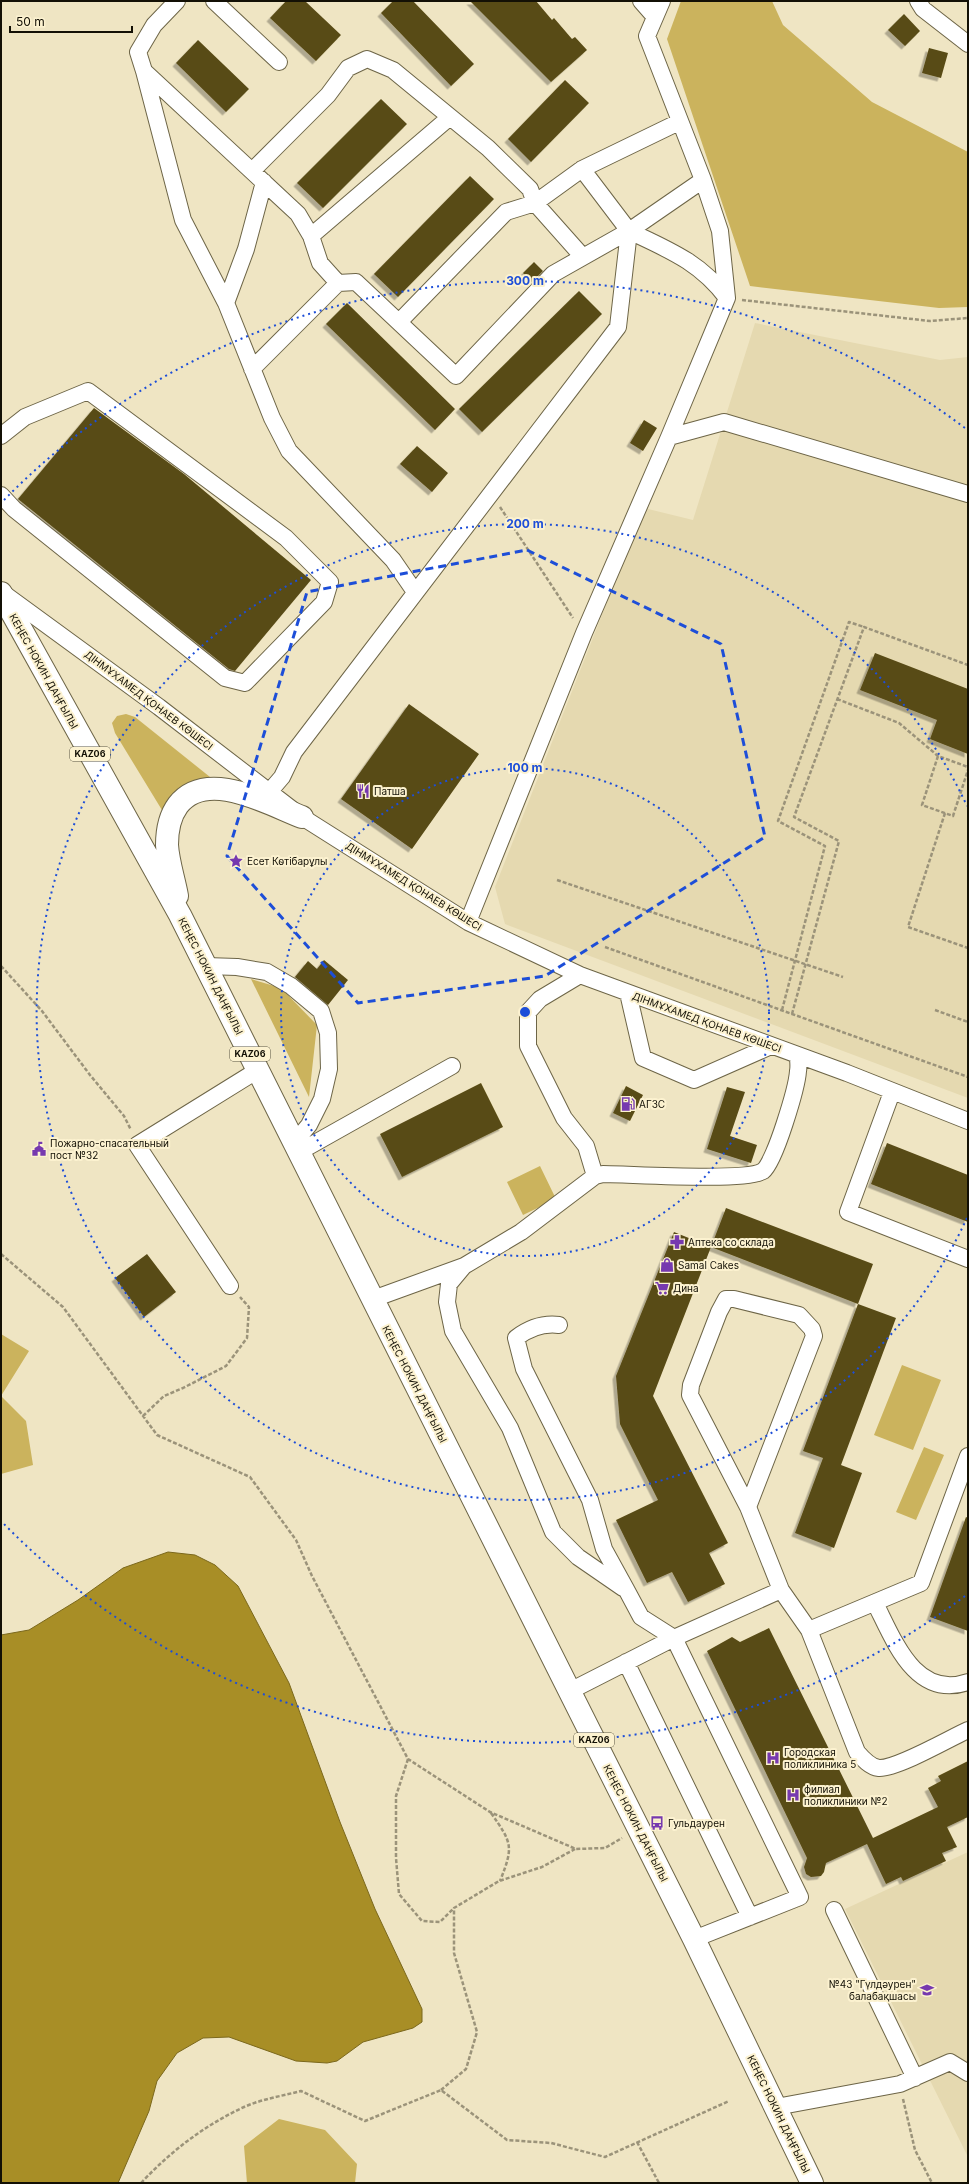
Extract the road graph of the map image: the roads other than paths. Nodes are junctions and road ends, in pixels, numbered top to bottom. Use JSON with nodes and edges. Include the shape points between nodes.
{"nodes":[{"id":1,"x":177,"y":1,"type":"edge"},
{"id":2,"x":214,"y":1,"type":"edge"},
{"id":3,"x":641,"y":1,"type":"edge"},
{"id":4,"x":662,"y":1,"type":"edge"},
{"id":5,"x":918,"y":1,"type":"edge"},
{"id":6,"x":656,"y":17,"type":"junction"},
{"id":7,"x":968,"y":44,"type":"edge"},
{"id":8,"x":279,"y":62,"type":"dead end"},
{"id":9,"x":144,"y":71,"type":"junction"},
{"id":10,"x":450,"y":117,"type":"junction"},
{"id":11,"x":679,"y":122,"type":"junction"},
{"id":12,"x":582,"y":169,"type":"junction"},
{"id":13,"x":252,"y":171,"type":"junction"},
{"id":14,"x":703,"y":180,"type":"junction"},
{"id":15,"x":264,"y":182,"type":"junction"},
{"id":16,"x":535,"y":203,"type":"junction"},
{"id":17,"x":629,"y":231,"type":"junction"},
{"id":18,"x":311,"y":236,"type":"junction"},
{"id":19,"x":583,"y":257,"type":"junction"},
{"id":20,"x":338,"y":283,"type":"junction"},
{"id":21,"x":727,"y":298,"type":"junction"},
{"id":22,"x":226,"y":303,"type":"junction"},
{"id":23,"x":400,"y":322,"type":"junction"},
{"id":24,"x":252,"y":369,"type":"junction"},
{"id":25,"x":1,"y":436,"type":"edge"},
{"id":26,"x":669,"y":437,"type":"junction"},
{"id":27,"x":968,"y":494,"type":"edge"},
{"id":28,"x":1,"y":495,"type":"edge"},
{"id":29,"x":1,"y":592,"type":"edge"},
{"id":30,"x":415,"y":592,"type":"junction"},
{"id":31,"x":270,"y":791,"type":"junction"},
{"id":32,"x":302,"y":817,"type":"junction"},
{"id":33,"x":180,"y":915,"type":"junction"},
{"id":34,"x":468,"y":922,"type":"junction"},
{"id":35,"x":206,"y":966,"type":"junction"},
{"id":36,"x":580,"y":975,"type":"junction"},
{"id":37,"x":628,"y":993,"type":"junction"},
{"id":38,"x":771,"y":1046,"type":"junction"},
{"id":39,"x":798,"y":1056,"type":"junction"},
{"id":40,"x":452,"y":1066,"type":"dead end"},
{"id":41,"x":258,"y":1070,"type":"junction"},
{"id":42,"x":892,"y":1092,"type":"junction"},
{"id":43,"x":968,"y":1121,"type":"edge"},
{"id":44,"x":297,"y":1148,"type":"junction"},
{"id":45,"x":595,"y":1176,"type":"junction"},
{"id":46,"x":968,"y":1259,"type":"edge"},
{"id":47,"x":464,"y":1266,"type":"junction"},
{"id":48,"x":230,"y":1286,"type":"road end"},
{"id":49,"x":373,"y":1299,"type":"junction"},
{"id":50,"x":559,"y":1325,"type":"dead end"},
{"id":51,"x":968,"y":1456,"type":"edge"},
{"id":52,"x":748,"y":1507,"type":"junction"},
{"id":53,"x":626,"y":1589,"type":"junction"},
{"id":54,"x":781,"y":1590,"type":"junction"},
{"id":55,"x":874,"y":1603,"type":"junction"},
{"id":56,"x":809,"y":1630,"type":"junction"},
{"id":57,"x":674,"y":1638,"type":"junction"},
{"id":58,"x":626,"y":1662,"type":"junction"},
{"id":59,"x":968,"y":1682,"type":"edge"},
{"id":60,"x":570,"y":1691,"type":"junction"},
{"id":61,"x":968,"y":1730,"type":"edge"},
{"id":62,"x":834,"y":1910,"type":"dead end"},
{"id":63,"x":750,"y":1917,"type":"junction"},
{"id":64,"x":694,"y":1939,"type":"junction"},
{"id":65,"x":968,"y":2073,"type":"edge"},
{"id":66,"x":915,"y":2078,"type":"junction"},
{"id":67,"x":776,"y":2107,"type":"junction"},
{"id":68,"x":812,"y":2183,"type":"edge"}],
"edges":[{"from":1,"to":9,"type":"street","via":[[154,25],[138,52]]},
{"from":2,"to":8,"type":"street"},
{"from":3,"to":6,"type":"street"},
{"from":4,"to":6,"type":"street"},
{"from":5,"to":7,"type":"street","via":[[923,9]]},
{"from":6,"to":11,"type":"street","via":[[647,36]]},
{"from":9,"to":13,"type":"street"},
{"from":9,"to":22,"type":"street","via":[[183,220]]},
{"from":10,"to":13,"type":"street","via":[[393,70],[367,59],[348,68],[328,95]]},
{"from":10,"to":16,"type":"street","via":[[488,148],[530,189]]},
{"from":10,"to":18,"type":"street"},
{"from":11,"to":12,"type":"street"},
{"from":11,"to":14,"type":"street"},
{"from":12,"to":16,"type":"street"},
{"from":12,"to":17,"type":"street"},
{"from":13,"to":15,"type":"street"},
{"from":14,"to":17,"type":"street"},
{"from":14,"to":21,"type":"street","via":[[720,231]]},
{"from":15,"to":18,"type":"street","via":[[298,214]]},
{"from":15,"to":22,"type":"street","via":[[246,249]]},
{"from":16,"to":19,"type":"street"},
{"from":16,"to":23,"type":"street","via":[[506,212]]},
{"from":17,"to":19,"type":"street"},
{"from":17,"to":21,"type":"street","via":[[683,256],[715,283]]},
{"from":17,"to":30,"type":"street","via":[[618,327]]},
{"from":18,"to":20,"type":"street","via":[[320,263]]},
{"from":19,"to":23,"type":"street","via":[[553,274],[456,376]]},
{"from":20,"to":23,"type":"street","via":[[356,282]]},
{"from":20,"to":24,"type":"street"},
{"from":21,"to":26,"type":"street"},
{"from":22,"to":24,"type":"street"},
{"from":24,"to":30,"type":"street","via":[[289,451],[393,560]]},
{"from":25,"to":28,"type":"street","via":[[25,417],[88,390],[286,538],[330,582],[324,602],[245,683],[225,678]]},
{"from":26,"to":27,"type":"street","via":[[724,422]]},
{"from":26,"to":34,"type":"street","via":[[584,633]]},
{"from":29,"to":31,"type":"street","name":"ДІНМҰХАМЕД ҚОНАЕВ КӨШЕСІ"},
{"from":29,"to":33,"type":"highway","name":"КЕҢЕС НОКИН ДАҢҒЫЛЫ","number":"KАZ06"},
{"from":30,"to":31,"type":"street","via":[[294,752],[282,777]]},
{"from":31,"to":32,"type":"street","name":"ДІНМҰХАМЕД ҚОНАЕВ КӨШЕСІ"},
{"from":32,"to":33,"type":"highway","via":[[231,790],[207,789],[189,795],[172,815],[167,836]]},
{"from":32,"to":34,"type":"street","name":"ДІНМҰХАМЕД ҚОНАЕВ КӨШЕСІ"},
{"from":33,"to":35,"type":"highway","name":"КЕҢЕС НОКИН ДАҢҒЫЛЫ","number":"KАZ06"},
{"from":34,"to":36,"type":"street","name":"ДІНМҰХАМЕД ҚОНАЕВ КӨШЕСІ"},
{"from":35,"to":41,"type":"highway","name":"КЕҢЕС НОКИН ДАҢҒЫЛЫ","number":"KАZ06"},
{"from":35,"to":44,"type":"street","via":[[237,967],[267,972],[291,986],[321,1011],[328,1033],[329,1069],[322,1099]]},
{"from":36,"to":37,"type":"street","name":"ДІНМҰХАМЕД ҚОНАЕВ КӨШЕСІ"},
{"from":36,"to":45,"type":"street","via":[[540,999],[528,1012],[528,1046],[564,1118],[586,1146]]},
{"from":37,"to":38,"type":"street","name":"ДІНМҰХАМЕД ҚОНАЕВ КӨШЕСІ"},
{"from":37,"to":38,"type":"street","via":[[643,1058],[694,1080]]},
{"from":38,"to":39,"type":"street","name":"ДІНМҰХАМЕД ҚОНАЕВ КӨШЕСІ"},
{"from":39,"to":42,"type":"street","name":"ДІНМҰХАМЕД ҚОНАЕВ КӨШЕСІ"},
{"from":39,"to":45,"type":"street","via":[[798,1072],[781,1136],[764,1170],[754,1174],[708,1177],[603,1174]]},
{"from":40,"to":44,"type":"street"},
{"from":41,"to":44,"type":"highway","name":"КЕҢЕС НОКИН ДАҢҒЫЛЫ","number":"KАZ06"},
{"from":41,"to":48,"type":"street","via":[[137,1146]]},
{"from":42,"to":43,"type":"street","name":"ДІНМҰХАМЕД ҚОНАЕВ КӨШЕСІ"},
{"from":42,"to":46,"type":"street","via":[[848,1212]]},
{"from":44,"to":49,"type":"highway","name":"КЕҢЕС НОКИН ДАҢҒЫЛЫ","number":"KАZ06"},
{"from":45,"to":47,"type":"street","via":[[521,1232]]},
{"from":47,"to":49,"type":"street"},
{"from":47,"to":53,"type":"street","via":[[449,1284],[447,1302],[453,1331],[510,1428],[553,1532],[578,1557]]},
{"from":49,"to":60,"type":"highway","name":"КЕҢЕС НОКИН ДАҢҒЫЛЫ","number":"KАZ06"},
{"from":50,"to":53,"type":"street","via":[[547,1323],[525,1331],[516,1338],[524,1369],[590,1500],[604,1549]]},
{"from":51,"to":55,"type":"street","via":[[921,1583]]},
{"from":52,"to":52,"type":"street","via":[[690,1395],[691,1385],[719,1312],[726,1299],[734,1298],[799,1315],[812,1329],[814,1336]]},
{"from":52,"to":54,"type":"street"},
{"from":53,"to":57,"type":"street","via":[[641,1618]]},
{"from":54,"to":56,"type":"street"},
{"from":54,"to":57,"type":"street"},
{"from":55,"to":56,"type":"street"},
{"from":55,"to":59,"type":"street","via":[[899,1649],[916,1671],[936,1685]]},
{"from":56,"to":61,"type":"street","via":[[857,1752],[868,1763],[879,1768],[893,1765]]},
{"from":57,"to":58,"type":"street"},
{"from":57,"to":63,"type":"street","via":[[800,1897]]},
{"from":58,"to":60,"type":"street"},
{"from":58,"to":63,"type":"street"},
{"from":60,"to":64,"type":"highway","name":"КЕҢЕС НОКИН ДАҢҒЫЛЫ","number":"KАZ06"},
{"from":62,"to":66,"type":"street"},
{"from":63,"to":64,"type":"street"},
{"from":64,"to":67,"type":"highway","name":"КЕҢЕС НОКИН ДАҢҒЫЛЫ","number":"KАZ06"},
{"from":65,"to":66,"type":"street","via":[[950,2062]]},
{"from":66,"to":67,"type":"street","via":[[900,2084]]},
{"from":67,"to":68,"type":"highway","name":"КЕҢЕС НОКИН ДАҢҒЫЛЫ","number":"KАZ06"}]}
